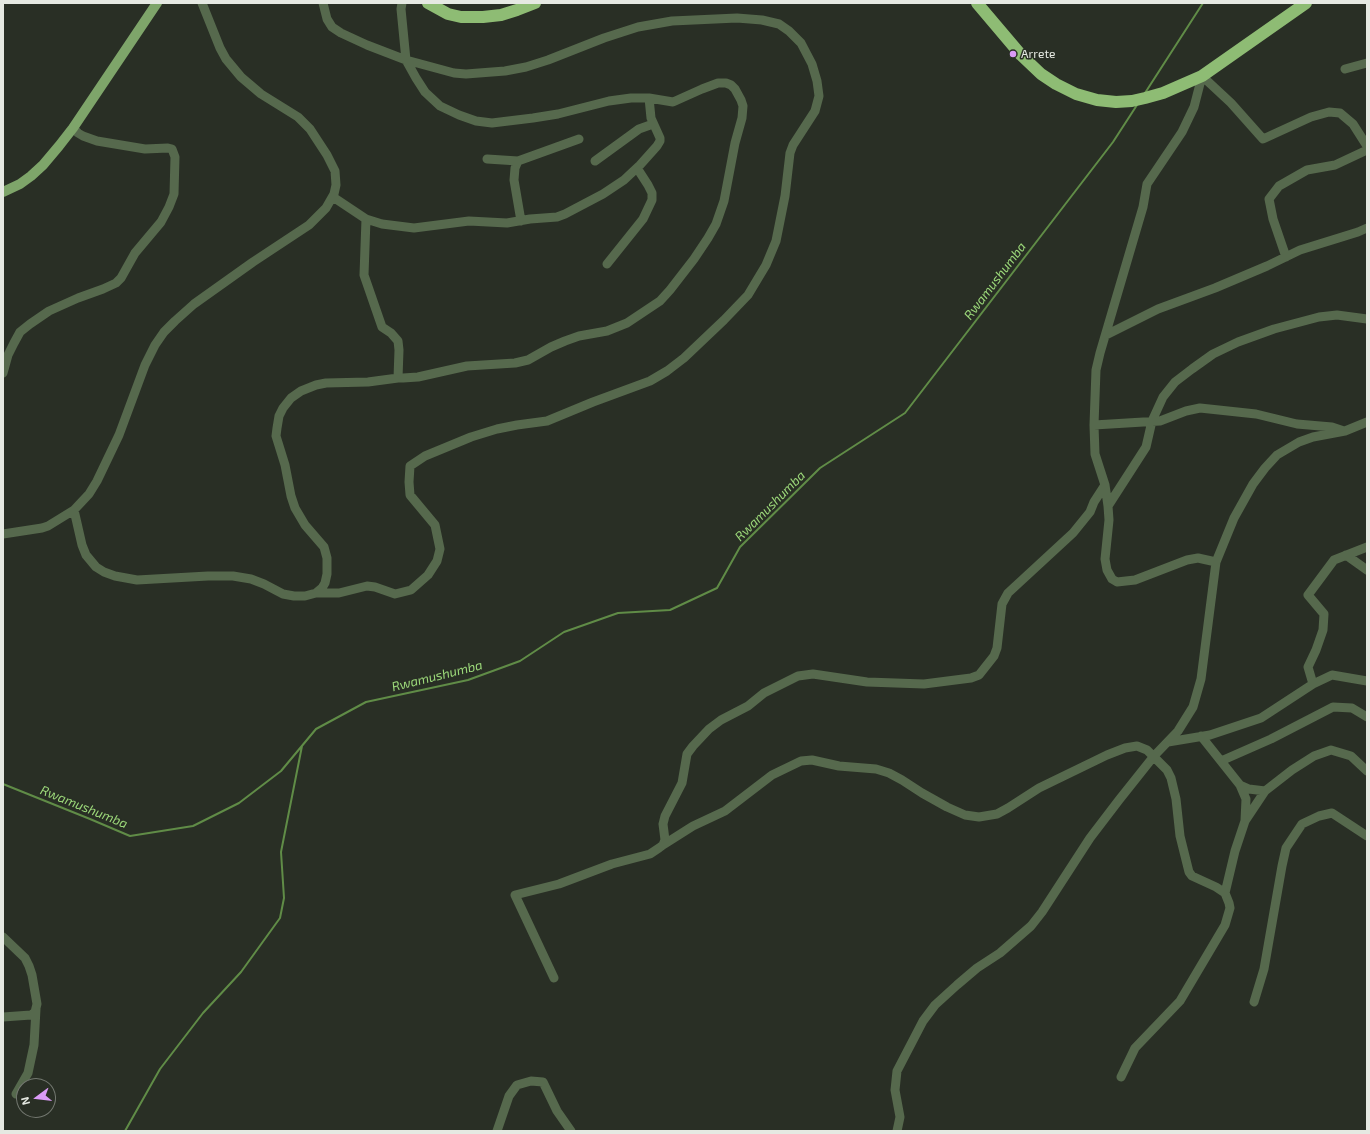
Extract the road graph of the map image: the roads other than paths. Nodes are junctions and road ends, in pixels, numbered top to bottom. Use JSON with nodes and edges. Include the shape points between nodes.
{"nodes":[{"id":1,"x":157,"y":3,"type":"edge"},
{"id":2,"x":202,"y":3,"type":"edge"},
{"id":3,"x":323,"y":3,"type":"edge"},
{"id":4,"x":402,"y":3,"type":"edge"},
{"id":5,"x":428,"y":3,"type":"edge"},
{"id":6,"x":535,"y":3,"type":"edge"},
{"id":7,"x":977,"y":3,"type":"edge"},
{"id":8,"x":1306,"y":3,"type":"edge"},
{"id":9,"x":406,"y":60,"type":"junction"},
{"id":10,"x":1367,"y":63,"type":"edge"},
{"id":11,"x":1345,"y":69,"type":"dead end"},
{"id":12,"x":1202,"y":76,"type":"junction"},
{"id":13,"x":649,"y":98,"type":"junction"},
{"id":14,"x":653,"y":124,"type":"junction"},
{"id":15,"x":73,"y":128,"type":"junction"},
{"id":16,"x":579,"y":139,"type":"dead end"},
{"id":17,"x":1367,"y":146,"type":"edge"},
{"id":18,"x":1367,"y":150,"type":"edge"},
{"id":19,"x":487,"y":159,"type":"dead end"},
{"id":20,"x":518,"y":161,"type":"junction"},
{"id":21,"x":595,"y":161,"type":"dead end"},
{"id":22,"x":637,"y":168,"type":"junction"},
{"id":23,"x":3,"y":192,"type":"edge"},
{"id":24,"x":333,"y":196,"type":"junction"},
{"id":25,"x":366,"y":219,"type":"junction"},
{"id":26,"x":521,"y":221,"type":"junction"},
{"id":27,"x":1367,"y":228,"type":"edge"},
{"id":28,"x":1286,"y":257,"type":"junction"},
{"id":29,"x":607,"y":264,"type":"dead end"},
{"id":30,"x":1367,"y":319,"type":"edge"},
{"id":31,"x":1106,"y":336,"type":"junction"},
{"id":32,"x":3,"y":373,"type":"edge"},
{"id":33,"x":398,"y":378,"type":"junction"},
{"id":34,"x":1152,"y":421,"type":"junction"},
{"id":35,"x":1367,"y":422,"type":"edge"},
{"id":36,"x":1094,"y":425,"type":"junction"},
{"id":37,"x":1345,"y":431,"type":"junction"},
{"id":38,"x":1105,"y":485,"type":"junction"},
{"id":39,"x":1108,"y":506,"type":"junction"},
{"id":40,"x":74,"y":510,"type":"junction"},
{"id":41,"x":3,"y":534,"type":"edge"},
{"id":42,"x":1367,"y":547,"type":"edge"},
{"id":43,"x":1346,"y":555,"type":"junction"},
{"id":44,"x":1216,"y":562,"type":"junction"},
{"id":45,"x":1367,"y":570,"type":"edge"},
{"id":46,"x":316,"y":593,"type":"junction"},
{"id":47,"x":1367,"y":681,"type":"edge"},
{"id":48,"x":1313,"y":684,"type":"junction"},
{"id":49,"x":1367,"y":717,"type":"edge"},
{"id":50,"x":1201,"y":736,"type":"junction"},
{"id":51,"x":1168,"y":742,"type":"junction"},
{"id":52,"x":1154,"y":756,"type":"junction"},
{"id":53,"x":1221,"y":761,"type":"junction"},
{"id":54,"x":1367,"y":771,"type":"edge"},
{"id":55,"x":1240,"y":785,"type":"junction"},
{"id":56,"x":1265,"y":791,"type":"junction"},
{"id":57,"x":1245,"y":821,"type":"junction"},
{"id":58,"x":1367,"y":836,"type":"edge"},
{"id":59,"x":663,"y":845,"type":"junction"},
{"id":60,"x":1225,"y":893,"type":"junction"},
{"id":61,"x":3,"y":937,"type":"edge"},
{"id":62,"x":554,"y":978,"type":"dead end"},
{"id":63,"x":1254,"y":1002,"type":"dead end"},
{"id":64,"x":36,"y":1009,"type":"junction"},
{"id":65,"x":3,"y":1017,"type":"edge"},
{"id":66,"x":1121,"y":1077,"type":"dead end"},
{"id":67,"x":25,"y":1078,"type":"edge"},
{"id":68,"x":497,"y":1131,"type":"edge"},
{"id":69,"x":571,"y":1131,"type":"edge"},
{"id":70,"x":897,"y":1131,"type":"edge"}],
"edges":[{"from":1,"to":15,"type":"main road"},
{"from":2,"to":24,"type":"street","via":[[220,48],[241,77],[261,94],[298,117],[328,154],[335,171],[336,185]]},
{"from":3,"to":9,"type":"street","via":[[332,27],[367,45]]},
{"from":4,"to":9,"type":"street"},
{"from":5,"to":6,"type":"highway","via":[[448,14],[462,17],[500,15]]},
{"from":7,"to":12,"type":"highway","via":[[1021,55],[1041,74],[1076,94],[1097,100],[1132,101],[1163,93]]},
{"from":8,"to":12,"type":"highway"},
{"from":9,"to":13,"type":"street","via":[[425,92],[440,106],[476,121],[506,122],[558,114],[609,101]]},
{"from":9,"to":46,"type":"street","via":[[454,73],[479,74],[505,71],[548,60],[638,27],[672,21],[737,18],[762,20],[779,24],[801,43],[812,64],[819,96],[815,111],[790,154],[776,242],[748,295],[724,320],[684,358],[650,381],[547,421],[497,429],[471,437],[425,456],[410,466],[410,495],[435,525],[440,549],[437,561],[428,575],[411,590],[395,594],[367,586],[339,593]]},
{"from":10,"to":11,"type":"street"},
{"from":12,"to":17,"type":"street","via":[[1231,103],[1263,139],[1311,117],[1329,112],[1340,113],[1353,124]]},
{"from":12,"to":31,"type":"street","via":[[1194,107],[1182,132],[1147,184],[1143,207]]},
{"from":13,"to":14,"type":"street"},
{"from":13,"to":33,"type":"street","via":[[673,102],[718,83],[726,83],[735,88],[743,106],[724,201],[716,224],[670,290],[660,301],[627,323],[607,331],[564,341],[528,360],[499,365],[467,366],[418,377]]},
{"from":14,"to":21,"type":"street","via":[[640,129]]},
{"from":14,"to":22,"type":"street","via":[[660,141]]},
{"from":15,"to":23,"type":"main road","via":[[35,173]]},
{"from":15,"to":32,"type":"street","via":[[82,136],[97,141],[145,149],[172,150],[175,157],[174,194],[161,222],[134,253],[121,278],[104,289],[49,311],[20,332],[8,355]]},
{"from":16,"to":20,"type":"street"},
{"from":18,"to":28,"type":"street","via":[[1335,165],[1307,170],[1279,186],[1269,199]]},
{"from":19,"to":20,"type":"street"},
{"from":20,"to":26,"type":"street","via":[[514,180]]},
{"from":22,"to":26,"type":"street","via":[[603,194],[565,214]]},
{"from":22,"to":29,"type":"street","via":[[652,193],[652,200],[643,219]]},
{"from":24,"to":25,"type":"street"},
{"from":24,"to":40,"type":"street","via":[[326,208],[309,225],[194,304],[164,332],[144,365],[118,435],[97,481]]},
{"from":25,"to":26,"type":"street","via":[[414,228],[452,222]]},
{"from":25,"to":33,"type":"street","via":[[364,275],[382,327],[398,341]]},
{"from":27,"to":28,"type":"street"},
{"from":28,"to":31,"type":"street","via":[[1158,309]]},
{"from":30,"to":34,"type":"street","via":[[1337,315],[1319,318],[1274,329],[1238,342],[1213,354],[1175,382],[1163,397]]},
{"from":31,"to":36,"type":"street","via":[[1096,370]]},
{"from":33,"to":46,"type":"street","via":[[316,385],[301,391],[283,408],[276,436],[291,496],[305,525],[324,547],[327,558],[325,583]]},
{"from":34,"to":36,"type":"street"},
{"from":34,"to":37,"type":"street","via":[[1160,421],[1200,408],[1256,414],[1297,424],[1332,427]]},
{"from":34,"to":39,"type":"street","via":[[1146,447]]},
{"from":35,"to":37,"type":"street"},
{"from":36,"to":38,"type":"street","via":[[1095,454]]},
{"from":37,"to":44,"type":"street","via":[[1298,442],[1277,455],[1254,484],[1234,518]]},
{"from":38,"to":39,"type":"street"},
{"from":38,"to":59,"type":"street","via":[[1090,512],[1073,533],[1008,593],[1002,604],[997,648],[979,675],[930,683],[898,684],[805,674],[764,693],[748,706],[709,729],[690,750],[682,783],[665,816]]},
{"from":39,"to":44,"type":"street","via":[[1105,559],[1112,579],[1118,582],[1135,580],[1198,558]]},
{"from":40,"to":41,"type":"street","via":[[48,526]]},
{"from":40,"to":46,"type":"street","via":[[86,555],[96,568],[115,576],[137,580],[233,576],[264,584],[283,594],[305,596]]},
{"from":42,"to":43,"type":"street"},
{"from":43,"to":45,"type":"street"},
{"from":43,"to":48,"type":"street","via":[[1334,560],[1308,595],[1324,614],[1323,630],[1308,667]]},
{"from":44,"to":51,"type":"street","via":[[1201,679],[1193,707]]},
{"from":47,"to":48,"type":"street","via":[[1332,675]]},
{"from":48,"to":50,"type":"street","via":[[1261,718]]},
{"from":49,"to":53,"type":"street","via":[[1352,708],[1333,706],[1271,739]]},
{"from":50,"to":51,"type":"street"},
{"from":50,"to":53,"type":"street"},
{"from":51,"to":52,"type":"street"},
{"from":52,"to":59,"type":"street","via":[[1136,746],[1126,748],[1045,785],[997,814],[979,817],[965,815],[947,807],[889,773],[876,769],[801,761],[772,775],[725,811],[693,826]]},
{"from":52,"to":60,"type":"street","via":[[1171,778],[1180,836],[1189,872]]},
{"from":52,"to":70,"type":"street","via":[[1090,838],[1031,926],[957,985],[935,1005],[923,1021],[897,1071],[895,1090],[900,1117]]},
{"from":53,"to":55,"type":"street"},
{"from":54,"to":56,"type":"street","via":[[1351,756],[1331,750],[1314,756]]},
{"from":55,"to":56,"type":"street"},
{"from":55,"to":57,"type":"street","via":[[1246,799]]},
{"from":56,"to":57,"type":"street"},
{"from":57,"to":60,"type":"street"},
{"from":58,"to":63,"type":"street","via":[[1332,813],[1302,824],[1286,848],[1264,969]]},
{"from":59,"to":62,"type":"street","via":[[650,854],[515,896]]},
{"from":60,"to":66,"type":"street","via":[[1230,908],[1225,925],[1180,1001],[1135,1048]]},
{"from":61,"to":64,"type":"street","via":[[25,958],[29,966],[36,994]]},
{"from":64,"to":65,"type":"street","via":[[28,1016]]},
{"from":64,"to":67,"type":"street","via":[[34,1045]]},
{"from":68,"to":69,"type":"street","via":[[509,1096],[517,1085],[543,1082],[557,1111]]}]}
